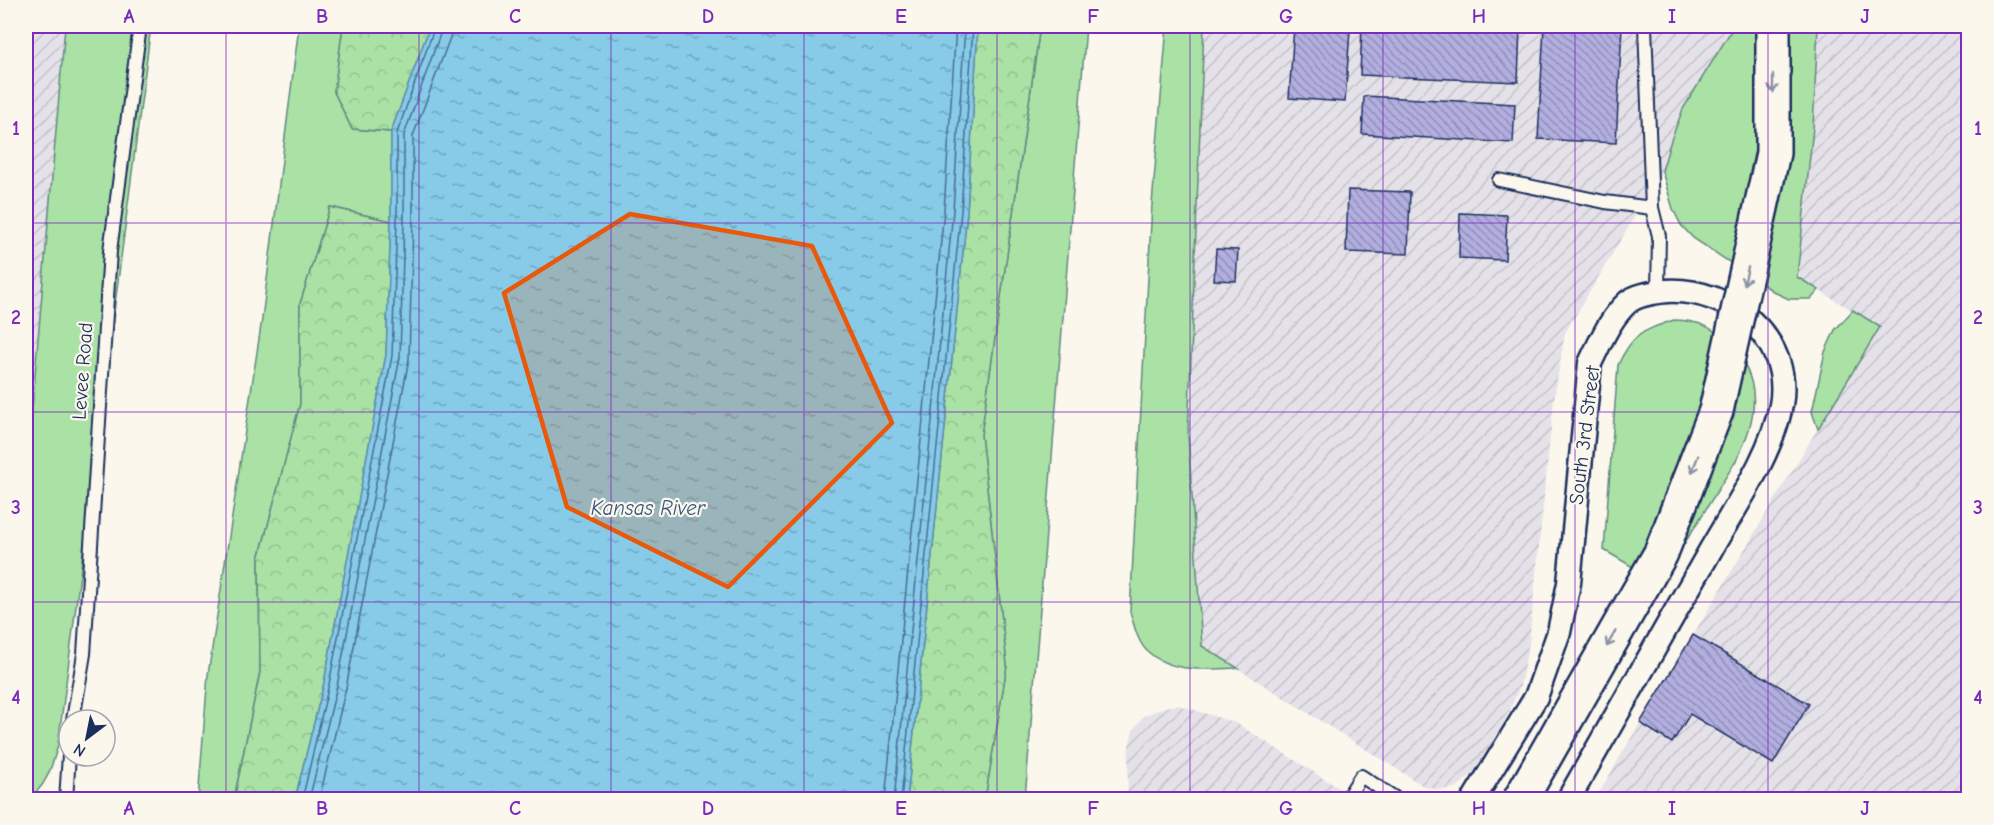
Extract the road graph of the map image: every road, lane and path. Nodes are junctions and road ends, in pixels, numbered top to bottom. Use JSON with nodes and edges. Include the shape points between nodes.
{"nodes":[{"id":1,"x":140,"y":26,"type":"edge"},
{"id":2,"x":1645,"y":26,"type":"edge"},
{"id":3,"x":1773,"y":26,"type":"edge"},
{"id":4,"x":1499,"y":180,"type":"dead end"},
{"id":5,"x":1652,"y":208,"type":"junction"},
{"id":6,"x":1658,"y":292,"type":"junction"},
{"id":7,"x":76,"y":708,"type":"edge"},
{"id":8,"x":68,"y":768,"type":"edge"},
{"id":9,"x":66,"y":800,"type":"edge"},
{"id":10,"x":1346,"y":800,"type":"edge"},
{"id":11,"x":1398,"y":800,"type":"edge"},
{"id":12,"x":1473,"y":800,"type":"edge"},
{"id":13,"x":1520,"y":800,"type":"edge"},
{"id":14,"x":1568,"y":800,"type":"edge"}],
"edges":[{"from":1,"to":7,"type":"lane","name":"Levee Road","via":[[110,251],[84,654]]},
{"from":2,"to":5,"type":"lane"},
{"from":3,"to":13,"type":"highway","one_way":true,"bridge":true,"via":[[1773,153],[1716,411],[1660,554]]},
{"from":4,"to":5,"type":"lane"},
{"from":5,"to":6,"type":"lane","via":[[1659,236]]},
{"from":6,"to":12,"type":"street","name":"South 3rd Street","via":[[1629,301],[1606,331],[1590,363],[1569,583],[1559,632],[1536,697]]},
{"from":6,"to":14,"type":"street","name":"South 3rd Street","via":[[1684,290],[1712,296],[1747,317],[1767,337],[1781,368],[1782,402],[1775,433],[1744,492]]},
{"from":8,"to":9,"type":"lane"},
{"from":10,"to":11,"type":"lane","via":[[1361,776]]}]}
